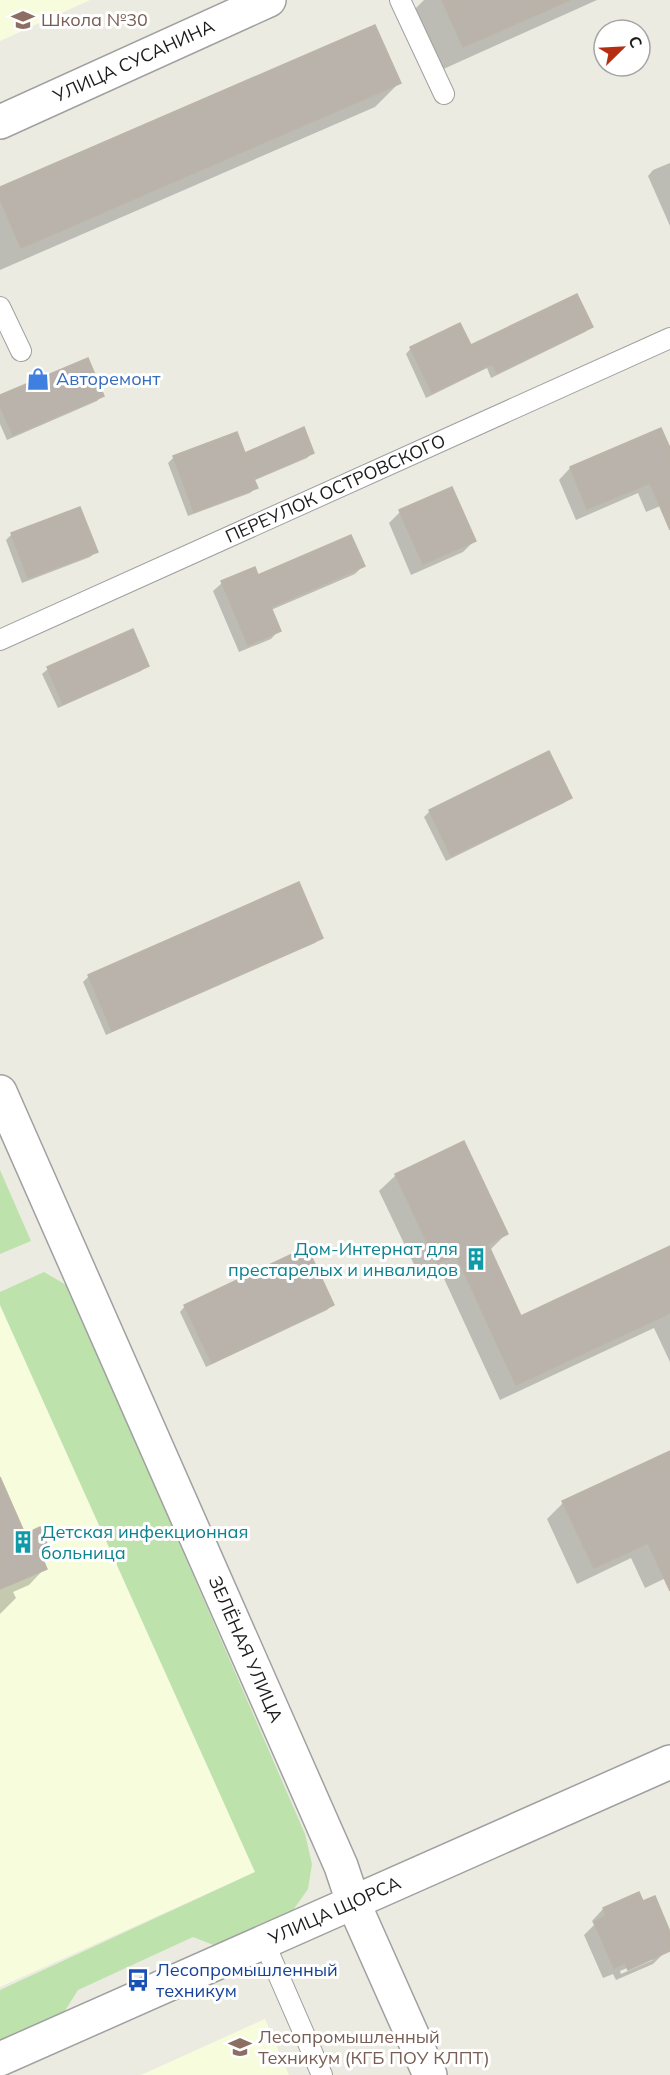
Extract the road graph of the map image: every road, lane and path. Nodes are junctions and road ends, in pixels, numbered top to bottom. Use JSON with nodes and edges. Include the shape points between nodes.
{"nodes":[{"id":1,"x":269,"y":0,"type":"edge"},
{"id":2,"x":400,"y":0,"type":"edge"},
{"id":3,"x":444,"y":93,"type":"dead end"},
{"id":4,"x":0,"y":122,"type":"edge"},
{"id":5,"x":0,"y":308,"type":"edge"},
{"id":6,"x":670,"y":338,"type":"edge"},
{"id":7,"x":21,"y":351,"type":"dead end"},
{"id":8,"x":0,"y":640,"type":"edge"},
{"id":9,"x":0,"y":1092,"type":"edge"},
{"id":10,"x":670,"y":1762,"type":"edge"},
{"id":11,"x":353,"y":1902,"type":"junction"},
{"id":12,"x":264,"y":1942,"type":"junction"},
{"id":13,"x":0,"y":2059,"type":"edge"},
{"id":14,"x":322,"y":2075,"type":"edge"},
{"id":15,"x":430,"y":2075,"type":"edge"}],
"edges":[{"from":1,"to":4,"type":"street","name":"УЛИЦА СУСАНИНА"},
{"from":2,"to":3,"type":"lane"},
{"from":5,"to":7,"type":"lane"},
{"from":6,"to":8,"type":"lane","name":"ПЕРЕУЛОК ОСТРОВСКОГО"},
{"from":9,"to":11,"type":"street","name":"ЗЕЛЁНАЯ УЛИЦА","via":[[341,1866]]},
{"from":10,"to":11,"type":"street","name":"УЛИЦА ЩОРСА"},
{"from":11,"to":12,"type":"street","name":"УЛИЦА ЩОРСА"},
{"from":11,"to":15,"type":"street","name":"ЗЕЛЁНАЯ УЛИЦА"},
{"from":12,"to":13,"type":"street","name":"УЛИЦА ЩОРСА"},
{"from":12,"to":14,"type":"lane"}]}
